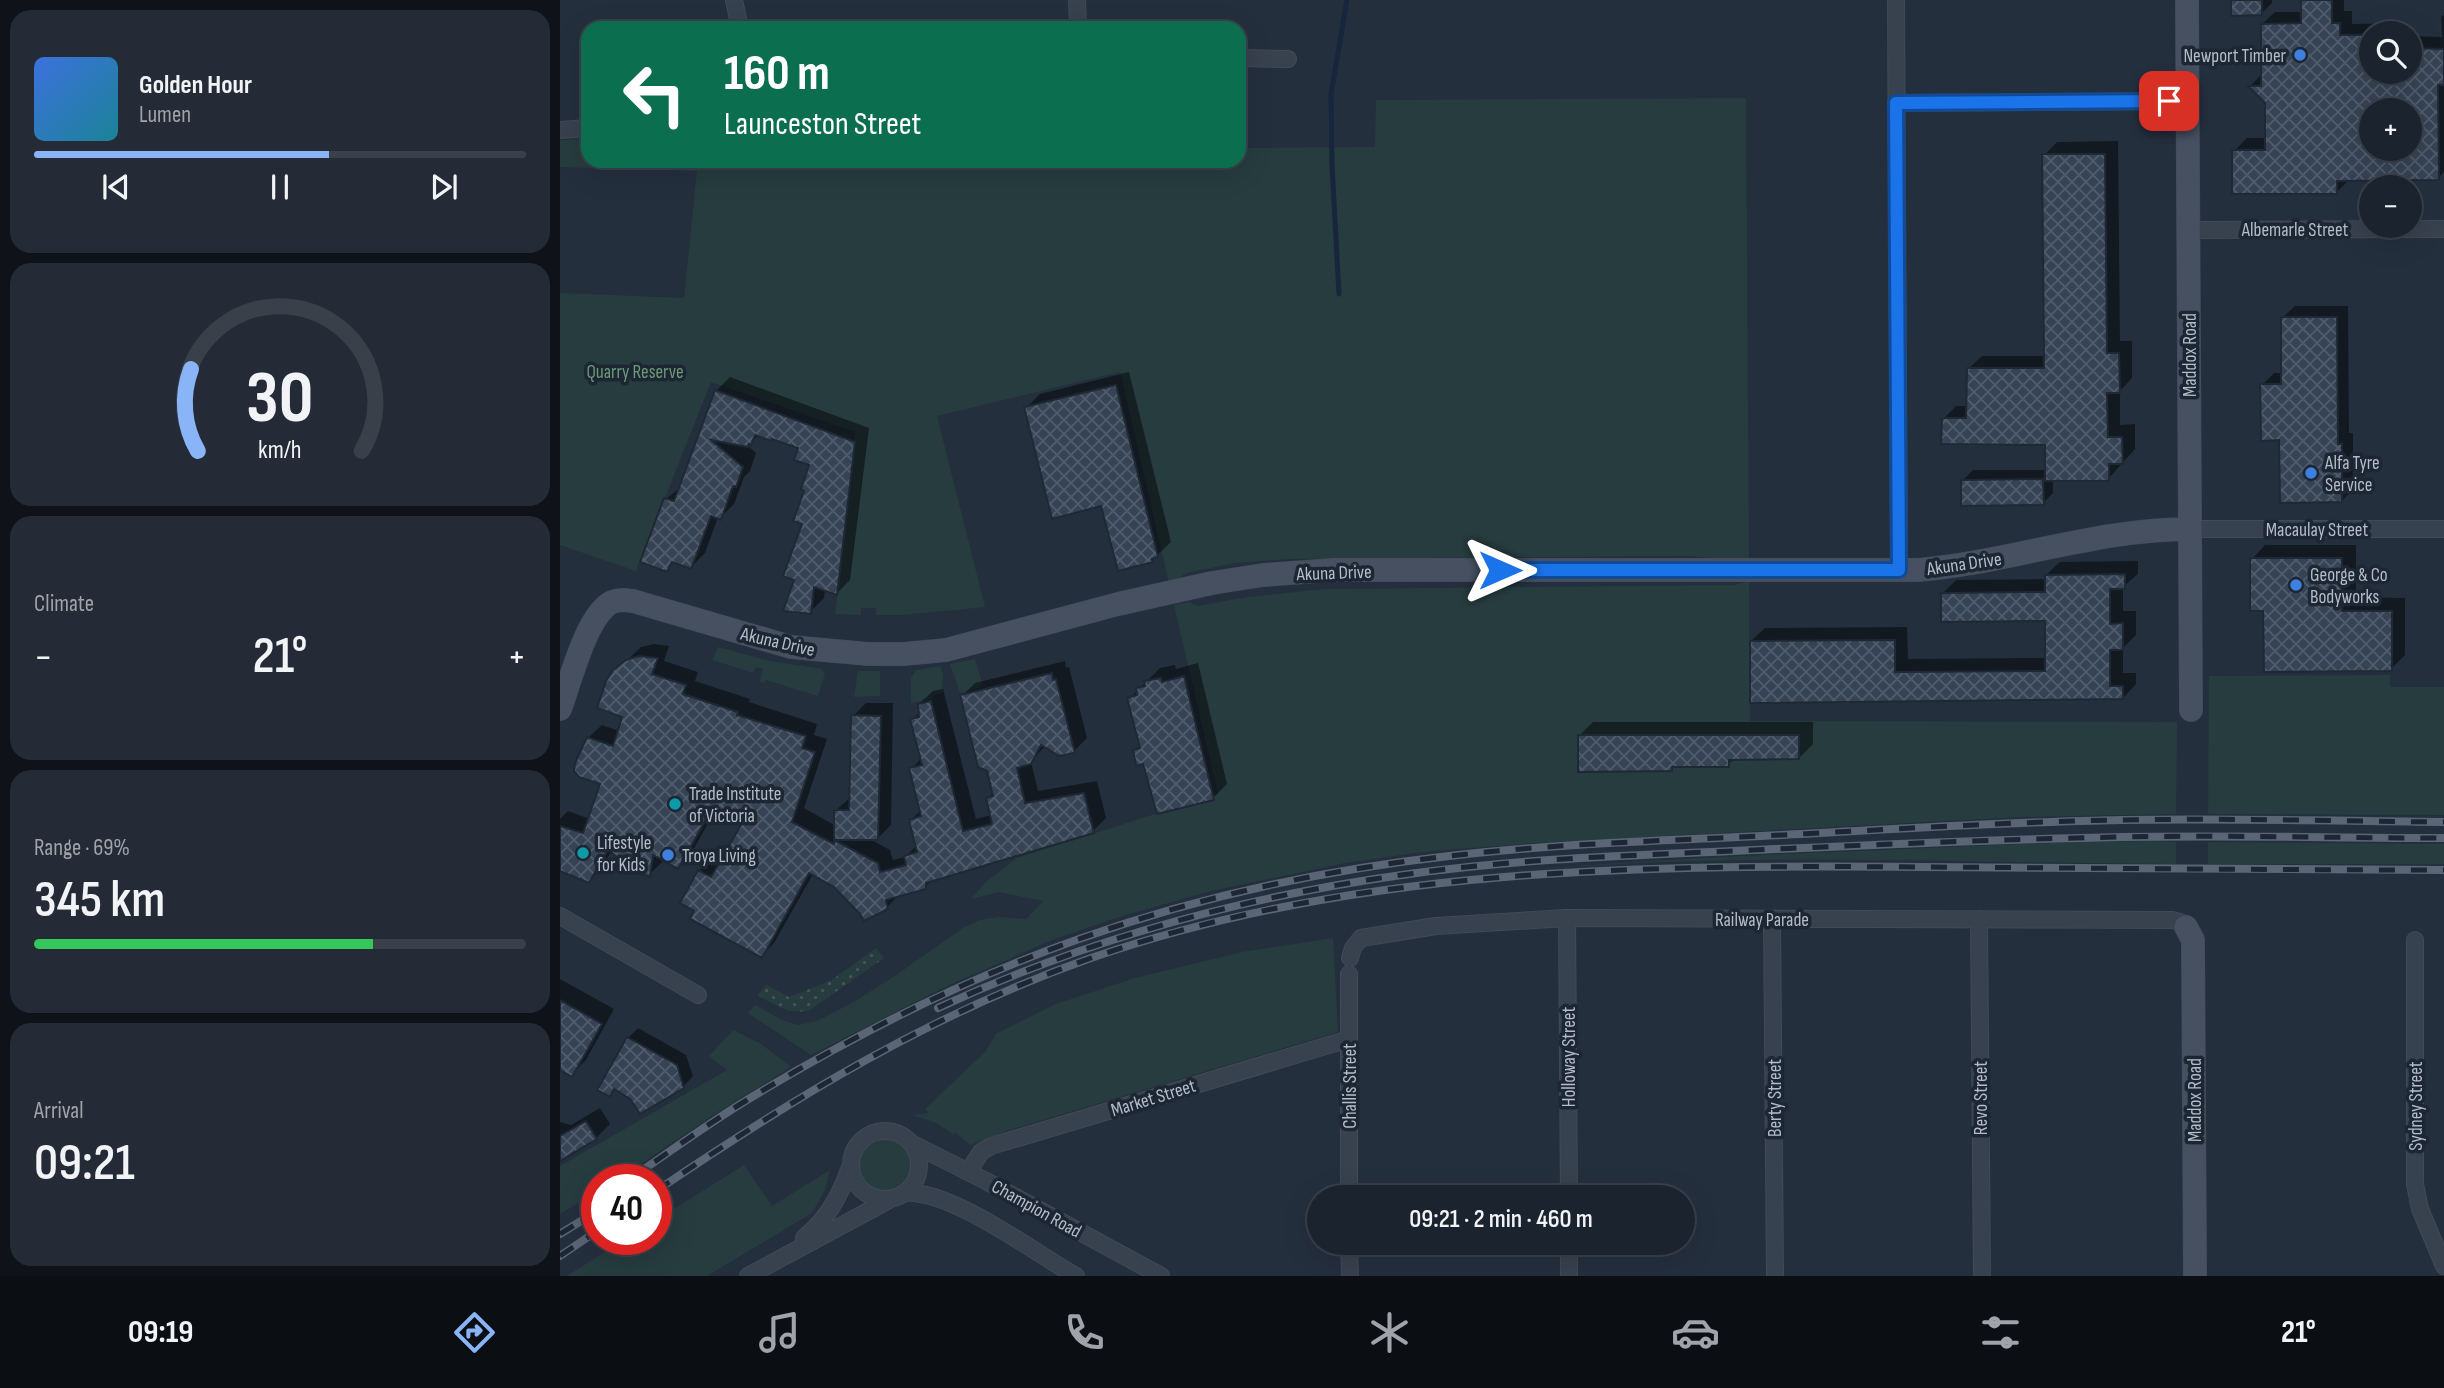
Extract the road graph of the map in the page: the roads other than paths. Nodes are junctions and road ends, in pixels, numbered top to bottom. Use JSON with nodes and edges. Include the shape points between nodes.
{"nodes":[{"id":1,"x":734,"y":0,"type":"edge"},
{"id":2,"x":1077,"y":0,"type":"edge"},
{"id":3,"x":1896,"y":0,"type":"edge"},
{"id":4,"x":2187,"y":0,"type":"edge"},
{"id":5,"x":738,"y":21,"type":"edge"},
{"id":6,"x":1078,"y":21,"type":"edge"},
{"id":7,"x":1246,"y":58,"type":"edge"},
{"id":8,"x":1288,"y":59,"type":"dead end"},
{"id":9,"x":2188,"y":101,"type":"junction"},
{"id":10,"x":1896,"y":103,"type":"junction"},
{"id":11,"x":581,"y":128,"type":"edge"},
{"id":12,"x":560,"y":130,"type":"edge"},
{"id":13,"x":2444,"y":229,"type":"edge"},
{"id":14,"x":2189,"y":230,"type":"junction"},
{"id":15,"x":2444,"y":528,"type":"edge"},
{"id":16,"x":2190,"y":529,"type":"junction"},
{"id":17,"x":1899,"y":570,"type":"junction"},
{"id":18,"x":560,"y":709,"type":"edge"},
{"id":19,"x":2191,"y":710,"type":"dead end"},
{"id":20,"x":560,"y":916,"type":"edge"},
{"id":21,"x":1567,"y":918,"type":"junction"},
{"id":22,"x":1979,"y":919,"type":"junction"},
{"id":23,"x":1772,"y":920,"type":"junction"},
{"id":24,"x":2186,"y":927,"type":"joint"},
{"id":25,"x":2415,"y":940,"type":"dead end"},
{"id":26,"x":1349,"y":966,"type":"joint"},
{"id":27,"x":698,"y":995,"type":"dead end"},
{"id":28,"x":1349,"y":1039,"type":"junction"},
{"id":29,"x":911,"y":1143,"type":"junction"},
{"id":30,"x":850,"y":1167,"type":"junction"},
{"id":31,"x":968,"y":1172,"type":"junction"},
{"id":32,"x":1349,"y":1185,"type":"edge"},
{"id":33,"x":1569,"y":1185,"type":"edge"},
{"id":34,"x":897,"y":1196,"type":"junction"},
{"id":35,"x":783,"y":1255,"type":"junction"},
{"id":36,"x":1349,"y":1255,"type":"edge"},
{"id":37,"x":1569,"y":1255,"type":"edge"},
{"id":38,"x":2444,"y":1266,"type":"edge"},
{"id":39,"x":1065,"y":1273,"type":"edge"},
{"id":40,"x":748,"y":1276,"type":"edge"},
{"id":41,"x":1161,"y":1276,"type":"edge"},
{"id":42,"x":1350,"y":1276,"type":"edge"},
{"id":43,"x":1569,"y":1276,"type":"edge"},
{"id":44,"x":1775,"y":1276,"type":"edge"},
{"id":45,"x":1982,"y":1276,"type":"edge"},
{"id":46,"x":2195,"y":1276,"type":"edge"}],
"edges":[{"from":1,"to":5,"type":"street"},
{"from":2,"to":6,"type":"street"},
{"from":3,"to":10,"type":"street"},
{"from":4,"to":9,"type":"street","name":"Maddox Road"},
{"from":7,"to":8,"type":"street"},
{"from":9,"to":10,"type":"street"},
{"from":9,"to":14,"type":"street","name":"Maddox Road"},
{"from":10,"to":17,"type":"street"},
{"from":11,"to":12,"type":"street"},
{"from":13,"to":14,"type":"street","name":"Albemarle Street"},
{"from":14,"to":16,"type":"street","name":"Maddox Road"},
{"from":15,"to":16,"type":"street","name":"Macaulay Street"},
{"from":16,"to":17,"type":"street","name":"Akuna Drive","via":[[2133,531],[1966,565]]},
{"from":16,"to":19,"type":"street","name":"Maddox Road"},
{"from":17,"to":18,"type":"street","name":"Akuna Drive","via":[[1333,570],[1263,575],[1118,604],[946,650],[904,654],[791,647],[621,600],[607,605],[589,631]]},
{"from":20,"to":27,"type":"street"},
{"from":21,"to":23,"type":"street","name":"Railway Parade"},
{"from":21,"to":26,"type":"street","name":"Railway Parade","via":[[1436,926],[1361,938]]},
{"from":21,"to":33,"type":"street","name":"Holloway Street"},
{"from":22,"to":23,"type":"street","name":"Railway Parade"},
{"from":22,"to":24,"type":"street","name":"Railway Parade","via":[[2172,920]]},
{"from":22,"to":45,"type":"street","name":"Revo Street"},
{"from":23,"to":44,"type":"street","name":"Berty Street"},
{"from":24,"to":46,"type":"street","name":"Maddox Road","via":[[2193,940]]},
{"from":25,"to":38,"type":"street","name":"Sydney Street","via":[[2416,1199]]},
{"from":26,"to":28,"type":"street","name":"Challis Street"},
{"from":28,"to":31,"type":"street","name":"Market Street","via":[[990,1146]]},
{"from":28,"to":32,"type":"street","name":"Challis Street"},
{"from":29,"to":30,"type":"street","via":[[891,1131],[872,1133],[857,1145]]},
{"from":29,"to":31,"type":"street","name":"Champion Road"},
{"from":29,"to":34,"type":"street","via":[[919,1170],[913,1185]]},
{"from":30,"to":34,"type":"street","via":[[861,1190],[875,1198]]},
{"from":30,"to":35,"type":"street","via":[[825,1219]]},
{"from":31,"to":41,"type":"street","name":"Champion Road"},
{"from":34,"to":35,"type":"street"},
{"from":34,"to":39,"type":"street","name":"Champion Road","via":[[929,1195],[957,1205]]},
{"from":35,"to":40,"type":"street"},
{"from":36,"to":42,"type":"street"},
{"from":37,"to":43,"type":"street"}]}
